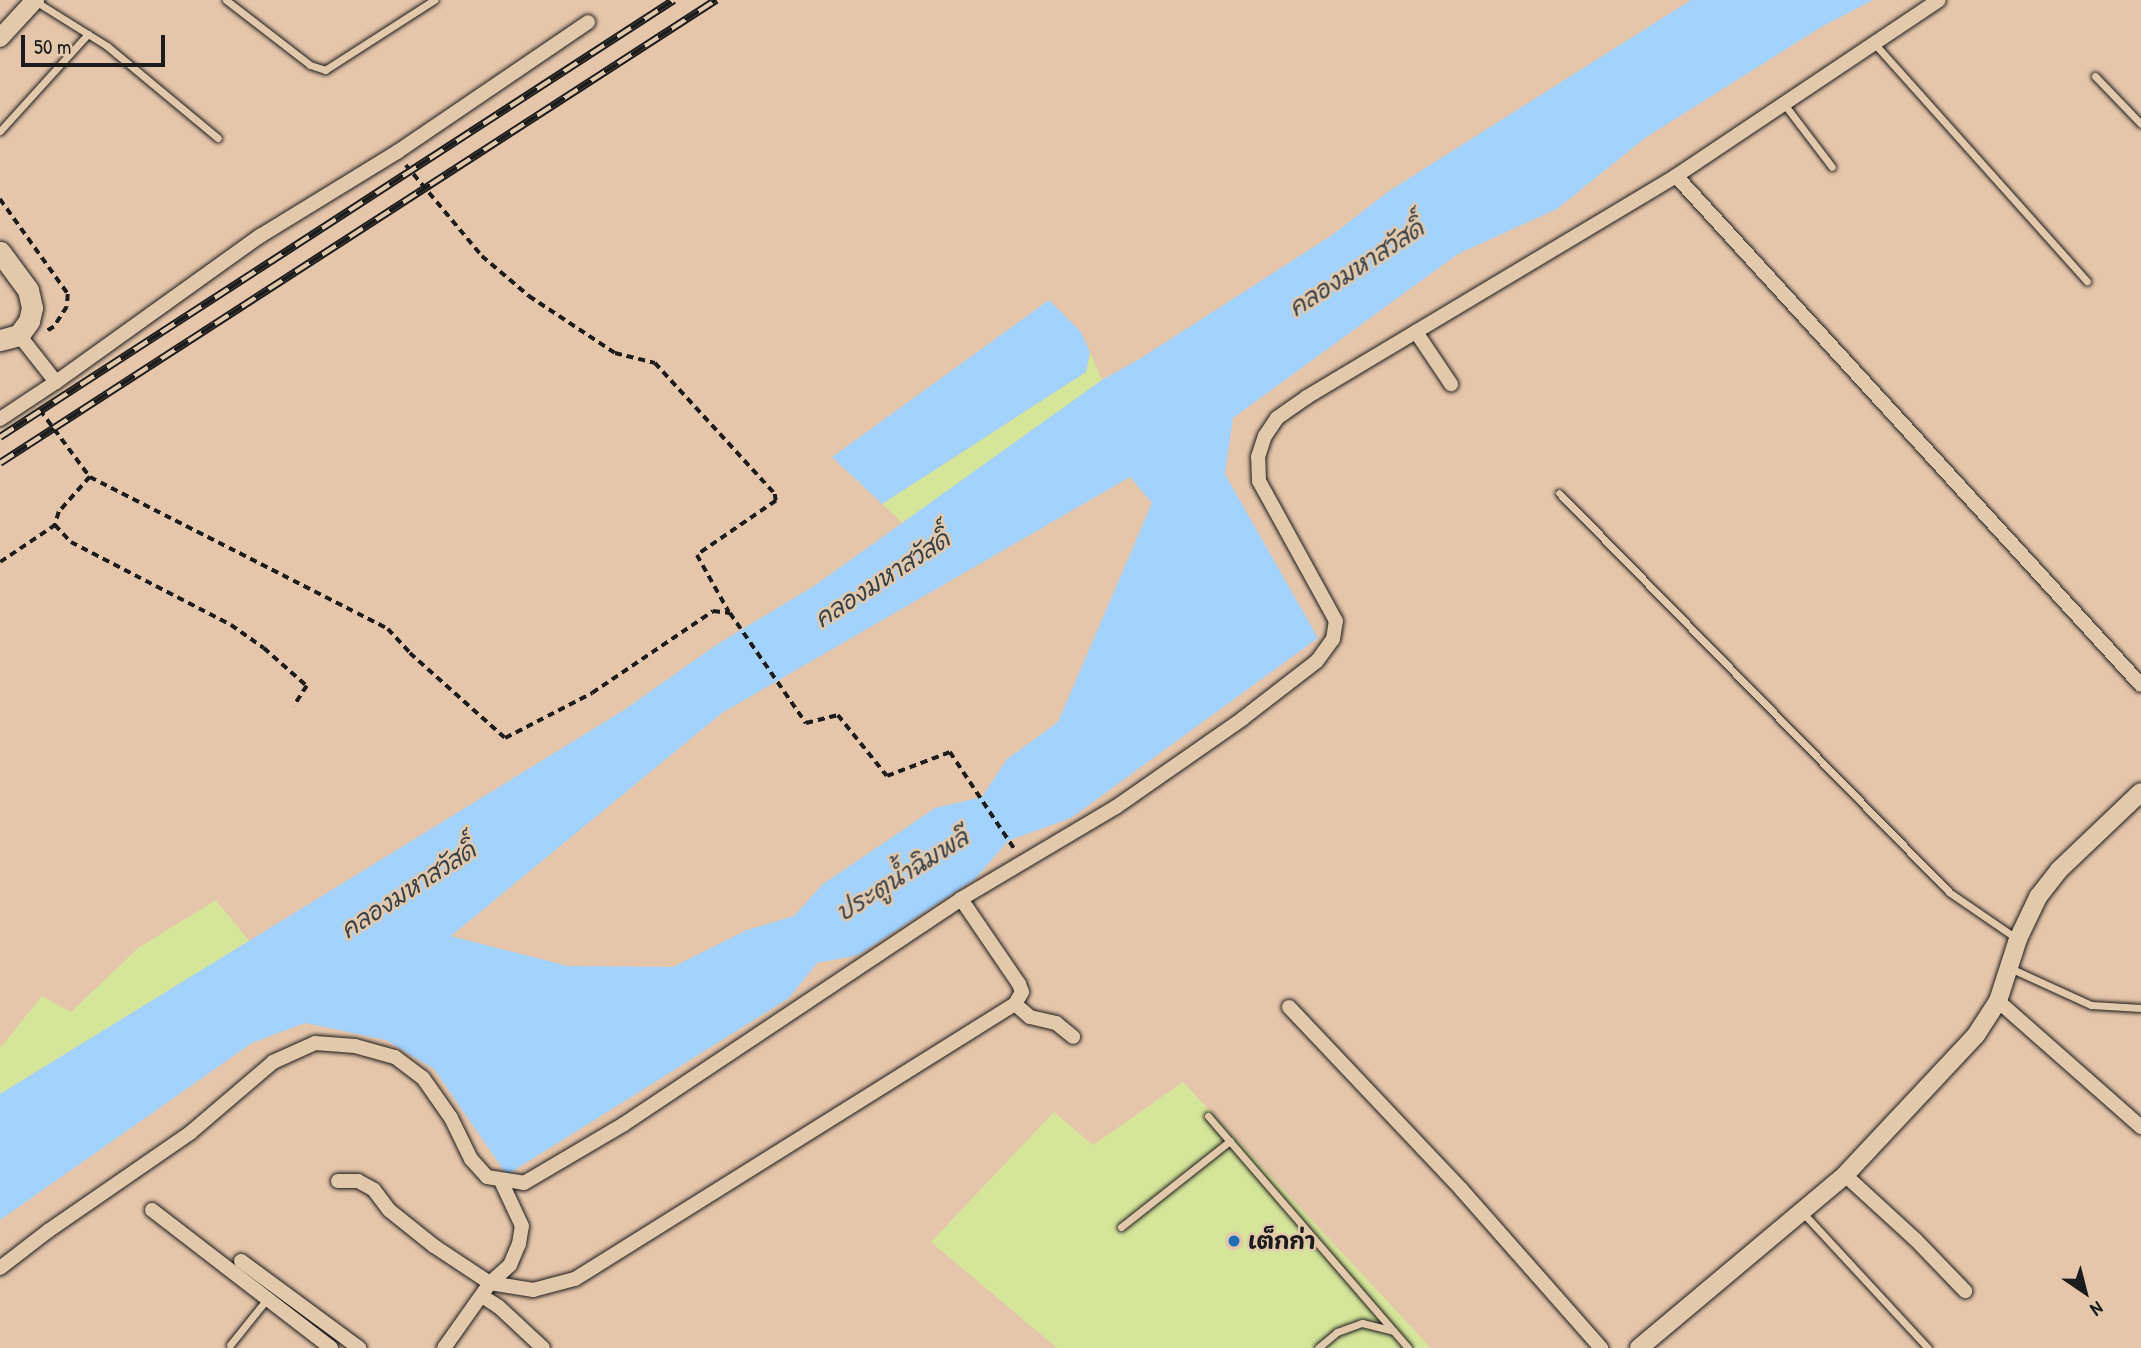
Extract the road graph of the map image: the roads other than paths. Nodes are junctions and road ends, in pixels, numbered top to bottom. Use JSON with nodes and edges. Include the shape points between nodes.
{"nodes":[{"id":1,"x":35,"y":0,"type":"edge"},
{"id":2,"x":226,"y":0,"type":"edge"},
{"id":3,"x":434,"y":0,"type":"edge"},
{"id":4,"x":1939,"y":0,"type":"edge"},
{"id":5,"x":589,"y":22,"type":"dead end"},
{"id":6,"x":88,"y":34,"type":"junction"},
{"id":7,"x":0,"y":38,"type":"edge"},
{"id":8,"x":1872,"y":42,"type":"junction"},
{"id":9,"x":2095,"y":76,"type":"dead end"},
{"id":10,"x":1784,"y":104,"type":"junction"},
{"id":11,"x":2141,"y":124,"type":"edge"},
{"id":12,"x":0,"y":131,"type":"edge"},
{"id":13,"x":218,"y":138,"type":"dead end"},
{"id":14,"x":1832,"y":167,"type":"dead end"},
{"id":15,"x":1676,"y":176,"type":"junction"},
{"id":16,"x":0,"y":252,"type":"edge"},
{"id":17,"x":2087,"y":281,"type":"dead end"},
{"id":18,"x":1416,"y":332,"type":"junction"},
{"id":19,"x":10,"y":337,"type":"edge"},
{"id":20,"x":56,"y":382,"type":"junction"},
{"id":21,"x":1451,"y":384,"type":"dead end"},
{"id":22,"x":0,"y":419,"type":"edge"},
{"id":23,"x":1559,"y":493,"type":"dead end"},
{"id":24,"x":2141,"y":685,"type":"edge"},
{"id":25,"x":2141,"y":792,"type":"edge"},
{"id":26,"x":961,"y":899,"type":"junction"},
{"id":27,"x":2018,"y":939,"type":"junction"},
{"id":28,"x":2010,"y":968,"type":"junction"},
{"id":29,"x":1998,"y":1001,"type":"junction"},
{"id":30,"x":1015,"y":1004,"type":"junction"},
{"id":31,"x":1289,"y":1007,"type":"dead end"},
{"id":32,"x":2141,"y":1008,"type":"edge"},
{"id":33,"x":1073,"y":1037,"type":"dead end"},
{"id":34,"x":1208,"y":1116,"type":"dead end"},
{"id":35,"x":2141,"y":1127,"type":"edge"},
{"id":36,"x":1230,"y":1141,"type":"junction"},
{"id":37,"x":1845,"y":1175,"type":"junction"},
{"id":38,"x":338,"y":1181,"type":"dead end"},
{"id":39,"x":501,"y":1181,"type":"junction"},
{"id":40,"x":152,"y":1210,"type":"dead end"},
{"id":41,"x":1803,"y":1212,"type":"junction"},
{"id":42,"x":1121,"y":1227,"type":"dead end"},
{"id":43,"x":241,"y":1261,"type":"dead end"},
{"id":44,"x":0,"y":1268,"type":"edge"},
{"id":45,"x":490,"y":1283,"type":"junction"},
{"id":46,"x":1965,"y":1291,"type":"dead end"},
{"id":47,"x":482,"y":1296,"type":"junction"},
{"id":48,"x":267,"y":1298,"type":"junction"},
{"id":49,"x":1393,"y":1331,"type":"junction"},
{"id":50,"x":230,"y":1345,"type":"dead end"},
{"id":51,"x":331,"y":1348,"type":"edge"},
{"id":52,"x":359,"y":1348,"type":"edge"},
{"id":53,"x":444,"y":1348,"type":"edge"},
{"id":54,"x":543,"y":1348,"type":"edge"},
{"id":55,"x":1318,"y":1348,"type":"edge"},
{"id":56,"x":1408,"y":1348,"type":"edge"},
{"id":57,"x":1601,"y":1348,"type":"edge"},
{"id":58,"x":1639,"y":1348,"type":"edge"},
{"id":59,"x":1928,"y":1348,"type":"edge"}],
"edges":[{"from":1,"to":6,"type":"lane"},
{"from":1,"to":7,"type":"street"},
{"from":2,"to":3,"type":"lane","via":[[310,65],[325,70]]},
{"from":4,"to":8,"type":"street"},
{"from":5,"to":20,"type":"street","via":[[397,152],[260,236]]},
{"from":6,"to":12,"type":"lane"},
{"from":6,"to":13,"type":"lane"},
{"from":8,"to":10,"type":"street"},
{"from":8,"to":17,"type":"lane"},
{"from":9,"to":11,"type":"lane"},
{"from":10,"to":14,"type":"lane"},
{"from":10,"to":15,"type":"street"},
{"from":15,"to":18,"type":"street"},
{"from":15,"to":24,"type":"street"},
{"from":16,"to":19,"type":"main road","via":[[28,290],[32,308],[29,321]]},
{"from":18,"to":21,"type":"street"},
{"from":18,"to":26,"type":"street","via":[[1277,418],[1258,457],[1259,481],[1271,507],[1336,621],[1333,639],[1317,661],[1116,807]]},
{"from":19,"to":20,"type":"street"},
{"from":20,"to":22,"type":"street"},
{"from":23,"to":27,"type":"lane","via":[[1949,892]]},
{"from":25,"to":27,"type":"street","via":[[2059,870],[2038,897]]},
{"from":26,"to":30,"type":"street","via":[[1019,984],[1022,992]]},
{"from":26,"to":39,"type":"street","via":[[624,1124],[523,1184]]},
{"from":27,"to":28,"type":"street"},
{"from":28,"to":29,"type":"street"},
{"from":28,"to":32,"type":"lane","via":[[2091,1005]]},
{"from":29,"to":35,"type":"street"},
{"from":29,"to":37,"type":"street","via":[[1976,1035]]},
{"from":30,"to":33,"type":"street","via":[[1030,1017],[1056,1023]]},
{"from":30,"to":45,"type":"street","via":[[575,1279],[533,1290]]},
{"from":31,"to":57,"type":"street","via":[[1461,1189]]},
{"from":34,"to":36,"type":"lane"},
{"from":36,"to":42,"type":"lane"},
{"from":36,"to":49,"type":"lane"},
{"from":37,"to":41,"type":"street"},
{"from":37,"to":46,"type":"street"},
{"from":38,"to":45,"type":"street","via":[[358,1181],[374,1190],[389,1210]]},
{"from":39,"to":44,"type":"street","via":[[487,1177],[471,1159],[451,1118],[423,1079],[395,1057],[355,1046],[315,1043],[272,1062],[190,1133]]},
{"from":39,"to":45,"type":"street","via":[[522,1226],[510,1265]]},
{"from":40,"to":48,"type":"street"},
{"from":41,"to":58,"type":"street"},
{"from":41,"to":59,"type":"lane"},
{"from":43,"to":52,"type":"street"},
{"from":45,"to":47,"type":"street"},
{"from":47,"to":53,"type":"street"},
{"from":47,"to":54,"type":"street"},
{"from":48,"to":50,"type":"lane"},
{"from":48,"to":51,"type":"street"},
{"from":49,"to":55,"type":"lane","via":[[1362,1323],[1337,1332]]},
{"from":49,"to":56,"type":"lane"}]}
